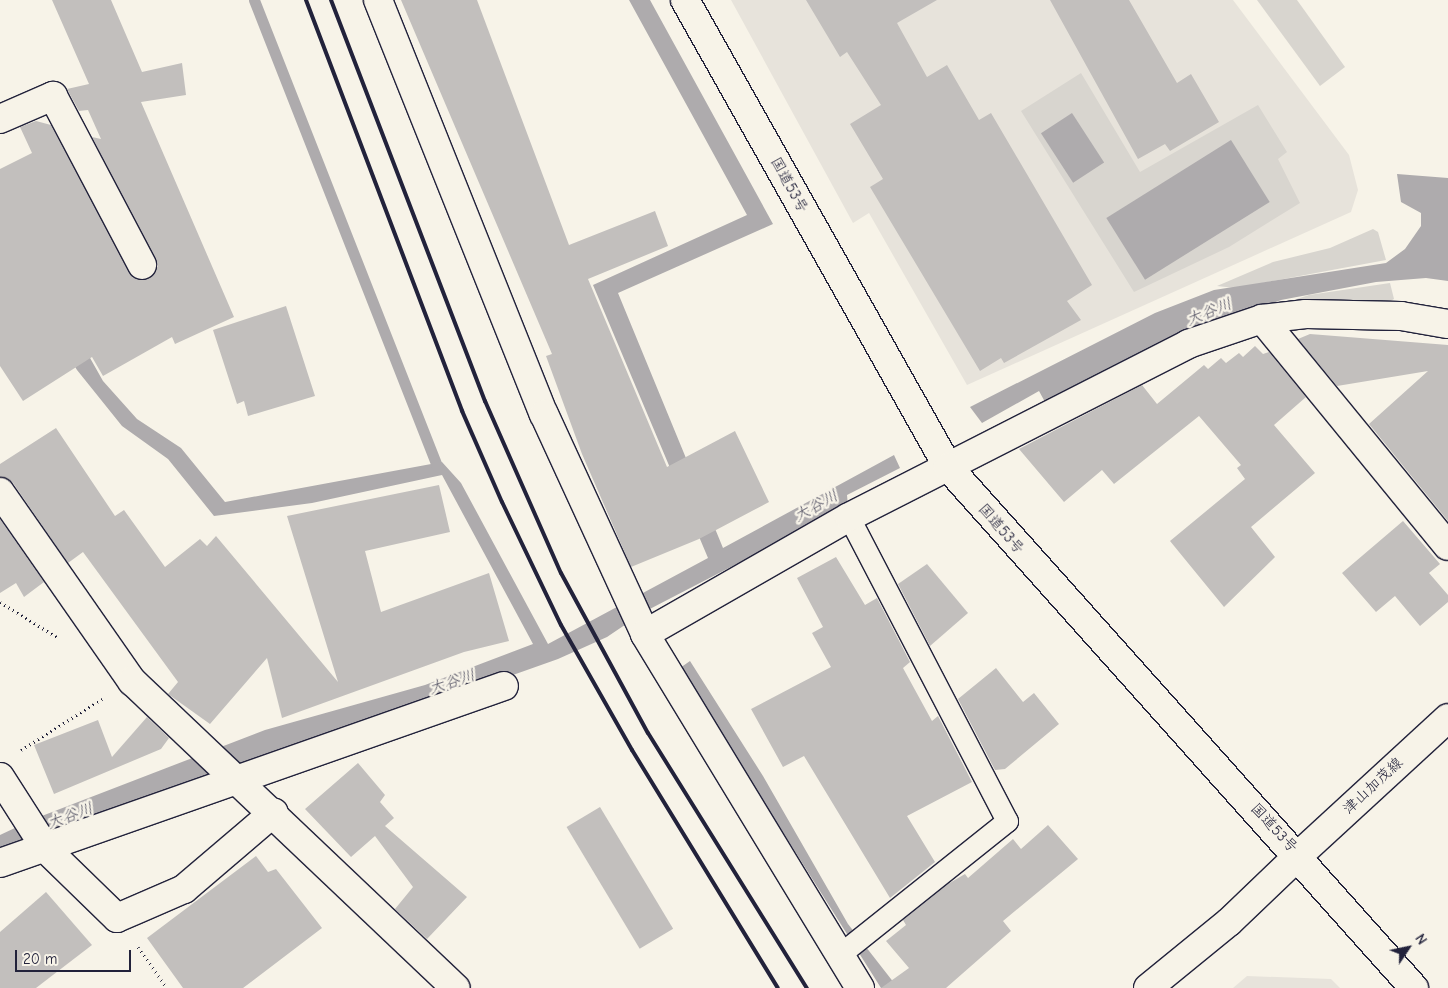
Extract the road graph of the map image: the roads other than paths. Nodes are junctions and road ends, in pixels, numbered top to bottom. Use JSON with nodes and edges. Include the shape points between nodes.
{"nodes":[{"id":1,"x":378,"y":0,"type":"edge"},
{"id":2,"x":685,"y":0,"type":"edge"},
{"id":3,"x":0,"y":119,"type":"edge"},
{"id":4,"x":142,"y":265,"type":"dead end"},
{"id":5,"x":1262,"y":320,"type":"junction"},
{"id":6,"x":1448,"y":324,"type":"edge"},
{"id":7,"x":948,"y":467,"type":"junction"},
{"id":8,"x":0,"y":492,"type":"edge"},
{"id":9,"x":849,"y":518,"type":"junction"},
{"id":10,"x":1448,"y":546,"type":"edge"},
{"id":11,"x":642,"y":629,"type":"junction"},
{"id":12,"x":504,"y":686,"type":"dead end"},
{"id":13,"x":1448,"y":718,"type":"edge"},
{"id":14,"x":0,"y":777,"type":"edge"},
{"id":15,"x":242,"y":782,"type":"junction"},
{"id":16,"x":274,"y":812,"type":"junction"},
{"id":17,"x":44,"y":846,"type":"junction"},
{"id":18,"x":1299,"y":855,"type":"junction"},
{"id":19,"x":0,"y":863,"type":"edge"},
{"id":20,"x":839,"y":955,"type":"junction"},
{"id":21,"x":456,"y":988,"type":"edge"},
{"id":22,"x":860,"y":988,"type":"edge"},
{"id":23,"x":1148,"y":988,"type":"edge"},
{"id":24,"x":1414,"y":988,"type":"edge"}],
"edges":[{"from":1,"to":11,"type":"main road","via":[[544,414]]},
{"from":2,"to":7,"type":"main road","name":"国道53号"},
{"from":3,"to":4,"type":"main road","via":[[53,96]]},
{"from":5,"to":6,"type":"main road","via":[[1306,314],[1392,316]]},
{"from":5,"to":7,"type":"main road","via":[[1188,344]]},
{"from":5,"to":10,"type":"main road"},
{"from":7,"to":9,"type":"main road"},
{"from":7,"to":18,"type":"main road","name":"国道53号"},
{"from":8,"to":15,"type":"main road","via":[[132,682]]},
{"from":9,"to":11,"type":"main road"},
{"from":9,"to":20,"type":"lane","via":[[1007,821]]},
{"from":11,"to":20,"type":"main road"},
{"from":12,"to":15,"type":"main road","via":[[300,755]]},
{"from":13,"to":18,"type":"main road","name":"津山加茂線"},
{"from":14,"to":17,"type":"main road"},
{"from":15,"to":16,"type":"main road"},
{"from":15,"to":17,"type":"main road"},
{"from":16,"to":17,"type":"main road","via":[[184,889],[117,918]]},
{"from":16,"to":21,"type":"main road"},
{"from":17,"to":19,"type":"main road"},
{"from":18,"to":23,"type":"main road","name":"津山加茂線","via":[[1229,922]]},
{"from":18,"to":24,"type":"main road","name":"国道53号"},
{"from":20,"to":22,"type":"main road"}]}
